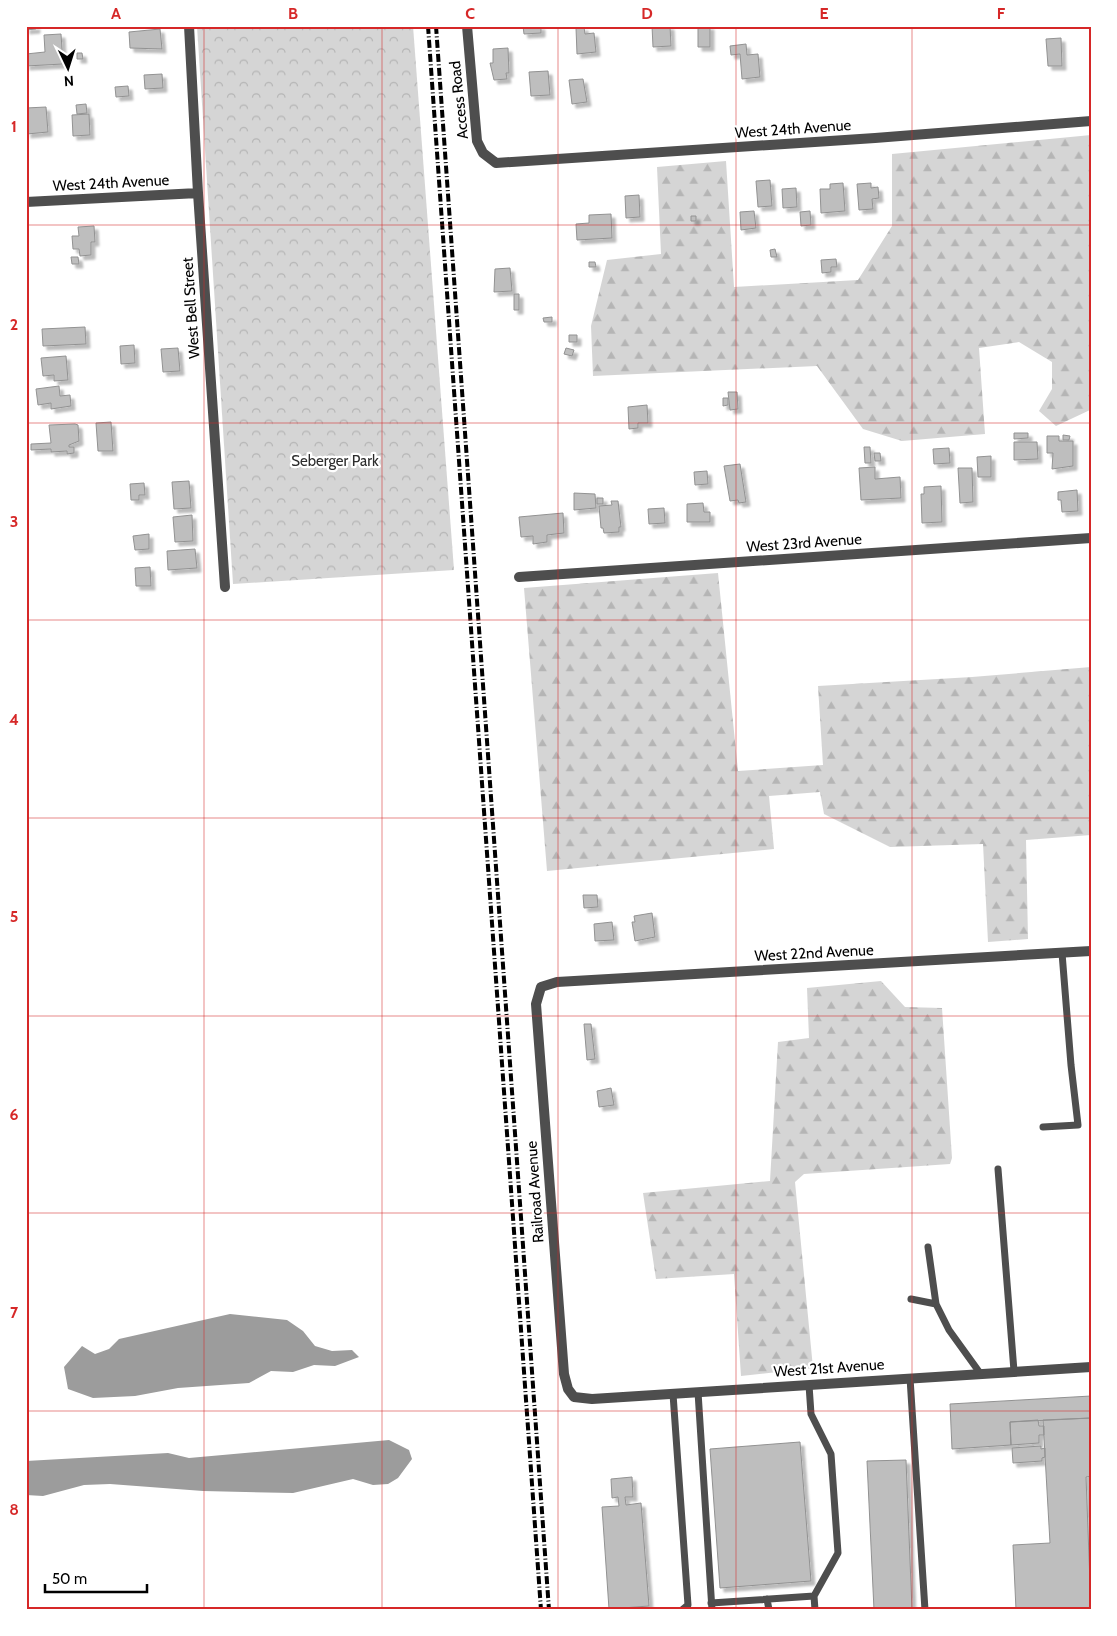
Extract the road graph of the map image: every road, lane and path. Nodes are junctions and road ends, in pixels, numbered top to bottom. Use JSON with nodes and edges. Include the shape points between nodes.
{"nodes":[{"id":1,"x":189,"y":26,"type":"edge"},
{"id":2,"x":467,"y":26,"type":"edge"},
{"id":3,"x":1091,"y":121,"type":"edge"},
{"id":4,"x":496,"y":163,"type":"joint"},
{"id":5,"x":198,"y":193,"type":"junction"},
{"id":6,"x":26,"y":202,"type":"edge"},
{"id":7,"x":1091,"y":538,"type":"edge"},
{"id":8,"x":519,"y":577,"type":"dead end"},
{"id":9,"x":225,"y":586,"type":"dead end"},
{"id":10,"x":1091,"y":951,"type":"edge"},
{"id":11,"x":1062,"y":953,"type":"junction"},
{"id":12,"x":541,"y":987,"type":"joint"},
{"id":13,"x":1043,"y":1127,"type":"dead end"},
{"id":14,"x":998,"y":1169,"type":"dead end"},
{"id":15,"x":928,"y":1247,"type":"dead end"},
{"id":16,"x":911,"y":1299,"type":"dead end"},
{"id":17,"x":936,"y":1304,"type":"junction"},
{"id":18,"x":1091,"y":1366,"type":"edge"},
{"id":19,"x":1014,"y":1371,"type":"junction"},
{"id":20,"x":980,"y":1373,"type":"junction"},
{"id":21,"x":910,"y":1378,"type":"junction"},
{"id":22,"x":809,"y":1385,"type":"junction"},
{"id":23,"x":698,"y":1392,"type":"junction"},
{"id":24,"x":673,"y":1394,"type":"junction"},
{"id":25,"x":571,"y":1395,"type":"joint"},
{"id":26,"x":814,"y":1596,"type":"junction"},
{"id":27,"x":767,"y":1599,"type":"junction"},
{"id":28,"x":712,"y":1606,"type":"edge"},
{"id":29,"x":682,"y":1610,"type":"edge"},
{"id":30,"x":769,"y":1610,"type":"edge"},
{"id":31,"x":816,"y":1610,"type":"edge"},
{"id":32,"x":925,"y":1610,"type":"edge"}],
"edges":[{"from":1,"to":5,"type":"street","name":"West Bell Street"},
{"from":2,"to":4,"type":"street","name":"Access Road","via":[[477,141],[483,153]]},
{"from":3,"to":4,"type":"street","name":"West 24th Avenue"},
{"from":5,"to":6,"type":"street","name":"West 24th Avenue"},
{"from":5,"to":9,"type":"street","name":"West Bell Street"},
{"from":7,"to":8,"type":"street","name":"West 23rd Avenue"},
{"from":10,"to":11,"type":"street","name":"West 22nd Avenue"},
{"from":11,"to":12,"type":"street","name":"West 22nd Avenue","via":[[557,982]]},
{"from":11,"to":13,"type":"lane","via":[[1078,1125]]},
{"from":12,"to":25,"type":"street","name":"Railroad Avenue","via":[[536,1004],[564,1374]]},
{"from":14,"to":19,"type":"lane"},
{"from":15,"to":17,"type":"lane"},
{"from":16,"to":17,"type":"lane"},
{"from":17,"to":20,"type":"lane","via":[[949,1330]]},
{"from":18,"to":19,"type":"street","name":"West 21st Avenue"},
{"from":19,"to":20,"type":"street","name":"West 21st Avenue"},
{"from":20,"to":21,"type":"street","name":"West 21st Avenue"},
{"from":21,"to":22,"type":"street","name":"West 21st Avenue"},
{"from":21,"to":32,"type":"lane"},
{"from":22,"to":23,"type":"street","name":"West 21st Avenue"},
{"from":22,"to":26,"type":"lane","via":[[811,1414],[831,1454],[838,1553]]},
{"from":23,"to":24,"type":"street","name":"West 21st Avenue"},
{"from":23,"to":28,"type":"lane"},
{"from":24,"to":25,"type":"street","name":"West 21st Avenue","via":[[586,1399]]},
{"from":24,"to":29,"type":"lane","via":[[688,1606]]},
{"from":26,"to":27,"type":"lane"},
{"from":26,"to":31,"type":"lane"},
{"from":27,"to":28,"type":"lane"},
{"from":27,"to":30,"type":"lane"}]}
